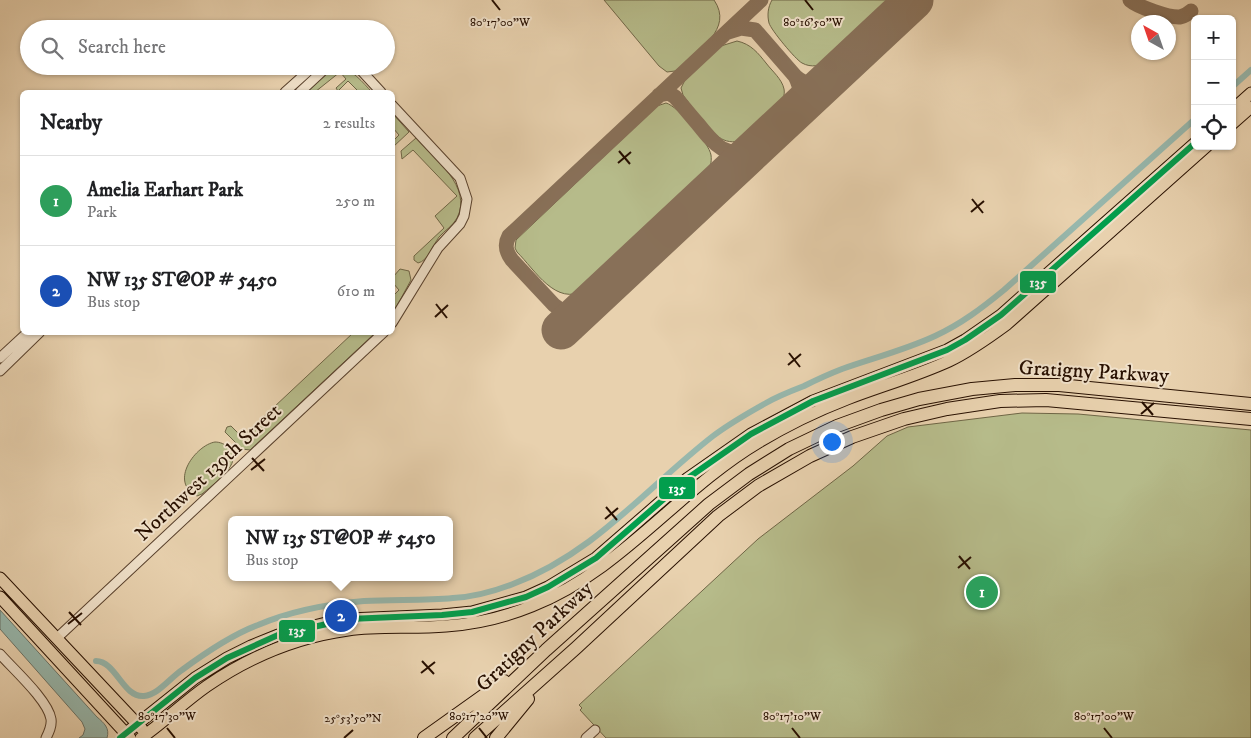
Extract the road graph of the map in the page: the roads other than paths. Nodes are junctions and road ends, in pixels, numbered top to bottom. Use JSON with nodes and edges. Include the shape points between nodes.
{"nodes":[{"id":1,"x":304,"y":75,"type":"edge"},
{"id":2,"x":318,"y":75,"type":"edge"},
{"id":3,"x":365,"y":75,"type":"edge"},
{"id":4,"x":287,"y":90,"type":"edge"},
{"id":5,"x":302,"y":90,"type":"edge"},
{"id":6,"x":379,"y":90,"type":"edge"},
{"id":7,"x":1251,"y":94,"type":"edge"},
{"id":8,"x":1236,"y":107,"type":"edge"},
{"id":9,"x":395,"y":108,"type":"edge"},
{"id":10,"x":1251,"y":108,"type":"edge"},
{"id":11,"x":1236,"y":121,"type":"edge"},
{"id":12,"x":1191,"y":147,"type":"edge"},
{"id":13,"x":1203,"y":150,"type":"edge"},
{"id":14,"x":1108,"y":228,"type":"junction"},
{"id":15,"x":395,"y":318,"type":"edge"},
{"id":16,"x":25,"y":335,"type":"edge"},
{"id":17,"x":37,"y":335,"type":"edge"},
{"id":18,"x":381,"y":335,"type":"edge"},
{"id":19,"x":0,"y":358,"type":"edge"},
{"id":20,"x":0,"y":371,"type":"edge"},
{"id":21,"x":1251,"y":404,"type":"edge"},
{"id":22,"x":1251,"y":419,"type":"edge"},
{"id":23,"x":0,"y":578,"type":"edge"},
{"id":24,"x":0,"y":597,"type":"edge"},
{"id":25,"x":57,"y":638,"type":"junction"},
{"id":26,"x":576,"y":648,"type":"junction"},
{"id":27,"x":546,"y":650,"type":"junction"},
{"id":28,"x":0,"y":654,"type":"edge"},
{"id":29,"x":137,"y":724,"type":"junction"},
{"id":30,"x":595,"y":730,"type":"dead end"},
{"id":31,"x":125,"y":736,"type":"edge"},
{"id":32,"x":146,"y":737,"type":"edge"},
{"id":33,"x":46,"y":738,"type":"edge"},
{"id":34,"x":424,"y":738,"type":"edge"},
{"id":35,"x":452,"y":738,"type":"edge"},
{"id":36,"x":475,"y":738,"type":"edge"},
{"id":37,"x":496,"y":738,"type":"edge"},
{"id":38,"x":586,"y":738,"type":"edge"}],
"edges":[{"from":1,"to":4,"type":"street"},
{"from":2,"to":5,"type":"street"},
{"from":3,"to":6,"type":"street"},
{"from":7,"to":8,"type":"main road"},
{"from":9,"to":15,"type":"street","via":[[460,178],[467,199],[460,224],[438,248]]},
{"from":10,"to":11,"type":"main road"},
{"from":12,"to":14,"type":"main road"},
{"from":13,"to":14,"type":"main road"},
{"from":14,"to":29,"type":"main road","via":[[1001,315],[947,350],[813,401],[751,434],[688,478],[596,558],[548,587],[526,597],[472,612],[349,619],[278,636],[227,658],[195,678]]},
{"from":14,"to":32,"type":"main road","via":[[1007,324],[985,340],[950,360],[817,411],[758,442],[702,482],[607,563],[559,594],[530,607],[475,622],[350,629],[286,645],[234,668],[205,687]]},
{"from":16,"to":19,"type":"street"},
{"from":17,"to":20,"type":"street"},
{"from":18,"to":25,"type":"street","name":"Northwest 139th Street"},
{"from":21,"to":27,"type":"highway","name":"Gratigny Parkway","via":[[1067,386],[1015,386],[972,389],[881,410],[837,426],[750,474],[709,504]]},
{"from":22,"to":26,"type":"highway","name":"Gratigny Parkway","via":[[1046,400],[947,409],[904,419],[810,456],[758,486],[718,516]]},
{"from":23,"to":25,"type":"main road"},
{"from":24,"to":31,"type":"main road"},
{"from":25,"to":29,"type":"main road"},
{"from":26,"to":36,"type":"highway","name":"Gratigny Parkway"},
{"from":26,"to":37,"type":"highway"},
{"from":27,"to":34,"type":"highway"},
{"from":27,"to":35,"type":"highway","name":"Gratigny Parkway"},
{"from":28,"to":33,"type":"street","via":[[46,708],[51,719],[51,729]]},
{"from":29,"to":31,"type":"main road"},
{"from":29,"to":32,"type":"main road"},
{"from":30,"to":38,"type":"street"}]}
